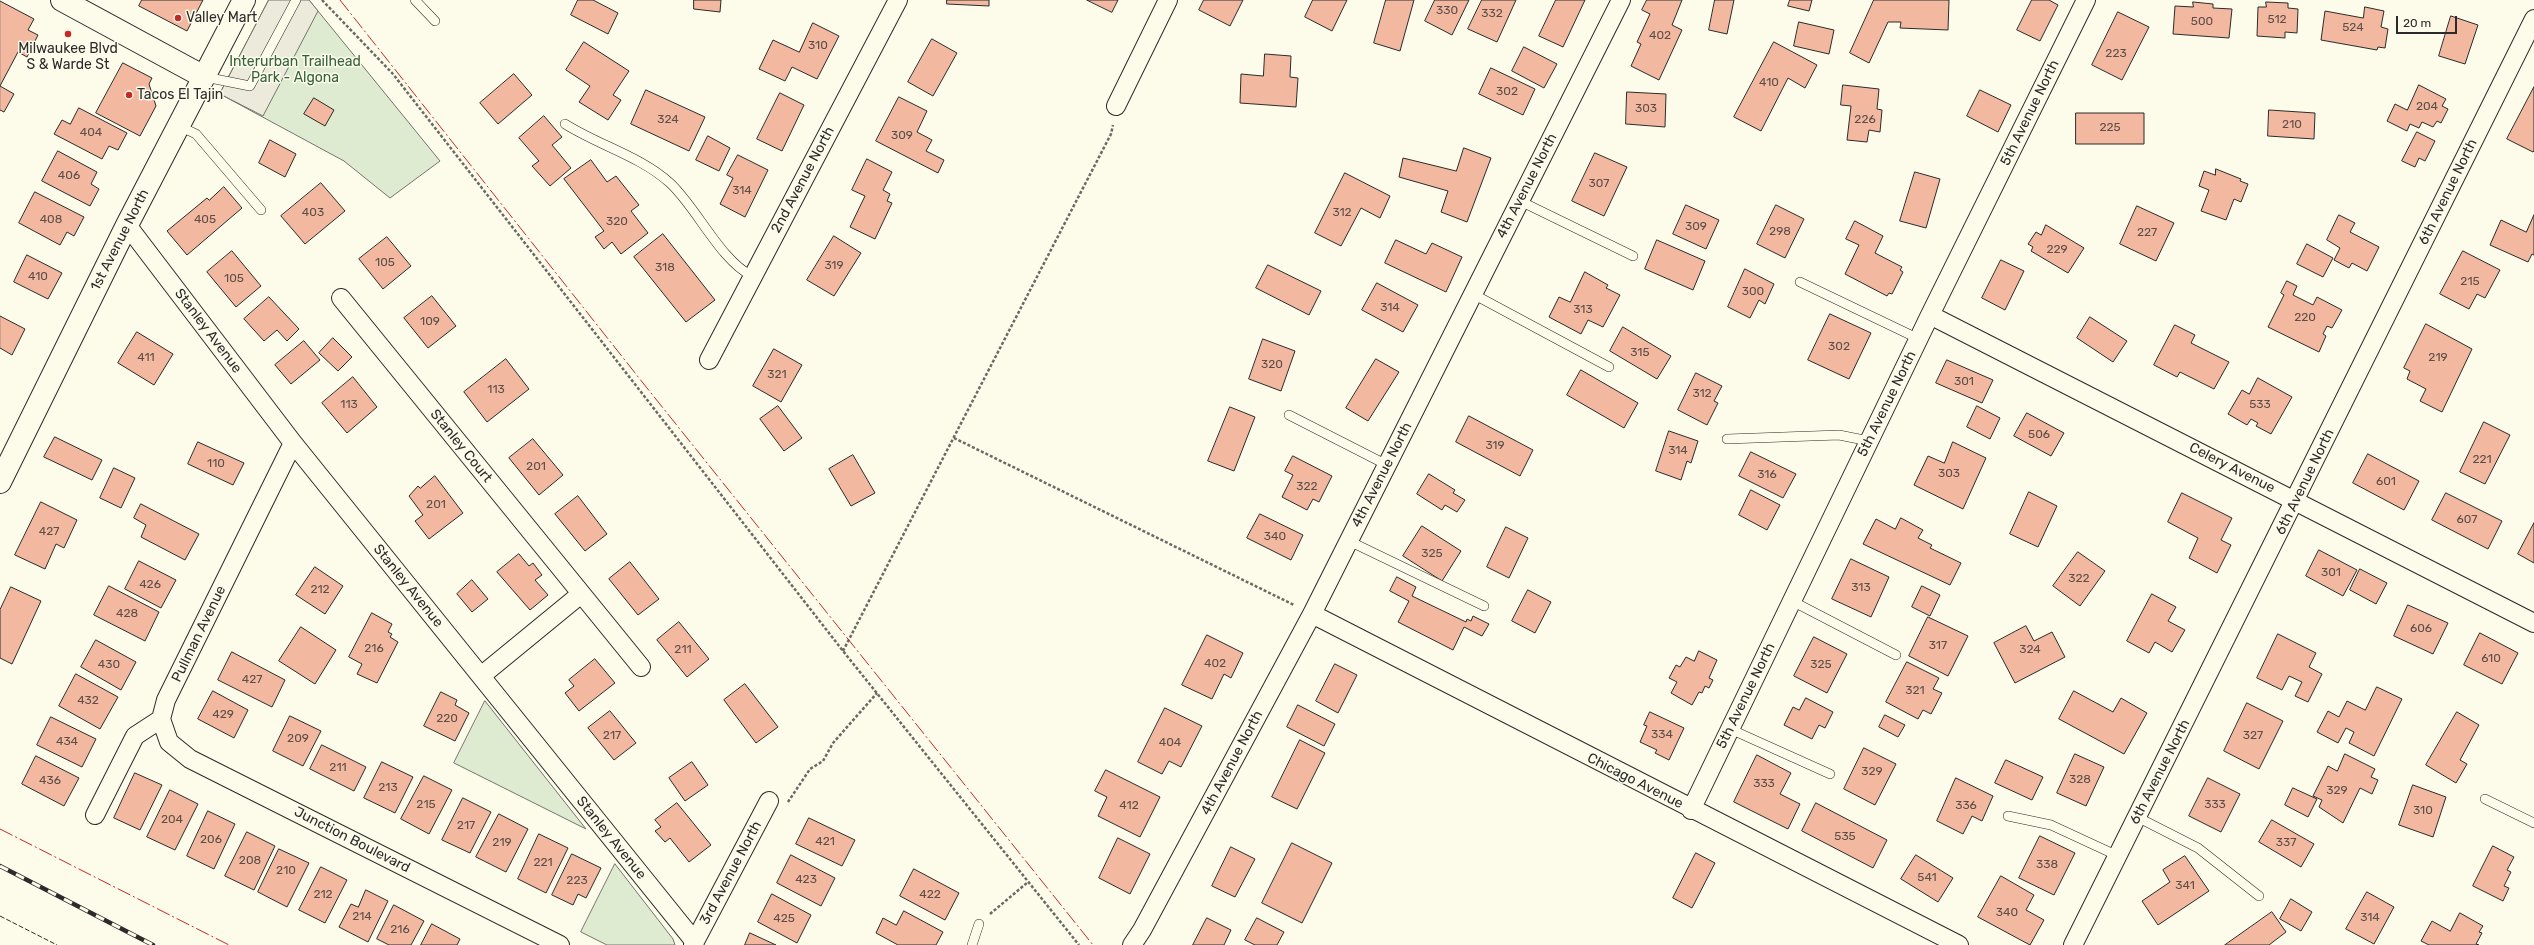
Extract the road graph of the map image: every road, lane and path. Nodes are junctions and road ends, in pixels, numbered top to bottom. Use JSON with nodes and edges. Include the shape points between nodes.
{"nodes":[{"id":1,"x":62,"y":0,"type":"edge"},
{"id":2,"x":244,"y":0,"type":"edge"},
{"id":3,"x":296,"y":0,"type":"edge"},
{"id":4,"x":322,"y":0,"type":"edge"},
{"id":5,"x":415,"y":0,"type":"edge"},
{"id":6,"x":898,"y":0,"type":"edge"},
{"id":7,"x":1168,"y":0,"type":"edge"},
{"id":8,"x":1621,"y":0,"type":"edge"},
{"id":9,"x":2086,"y":0,"type":"edge"},
{"id":10,"x":2534,"y":19,"type":"edge"},
{"id":11,"x":435,"y":21,"type":"dead end"},
{"id":12,"x":204,"y":77,"type":"junction"},
{"id":13,"x":1116,"y":106,"type":"joint"},
{"id":14,"x":565,"y":124,"type":"dead end"},
{"id":15,"x":179,"y":126,"type":"junction"},
{"id":16,"x":1520,"y":201,"type":"junction"},
{"id":17,"x":261,"y":210,"type":"dead end"},
{"id":18,"x":127,"y":225,"type":"junction"},
{"id":19,"x":1633,"y":256,"type":"dead end"},
{"id":20,"x":752,"y":276,"type":"junction"},
{"id":21,"x":1800,"y":282,"type":"dead end"},
{"id":22,"x":1473,"y":294,"type":"junction"},
{"id":23,"x":341,"y":298,"type":"dead end"},
{"id":24,"x":1930,"y":315,"type":"junction"},
{"id":25,"x":1919,"y":339,"type":"junction"},
{"id":26,"x":709,"y":360,"type":"dead end"},
{"id":27,"x":1609,"y":367,"type":"dead end"},
{"id":28,"x":1289,"y":415,"type":"dead end"},
{"id":29,"x":954,"y":438,"type":"junction"},
{"id":30,"x":1727,"y":438,"type":"dead end"},
{"id":31,"x":1869,"y":441,"type":"junction"},
{"id":32,"x":293,"y":443,"type":"junction"},
{"id":33,"x":1387,"y":465,"type":"junction"},
{"id":34,"x":0,"y":482,"type":"edge"},
{"id":35,"x":2296,"y":501,"type":"junction"},
{"id":36,"x":1349,"y":541,"type":"junction"},
{"id":37,"x":581,"y":594,"type":"junction"},
{"id":38,"x":1792,"y":601,"type":"junction"},
{"id":39,"x":1484,"y":606,"type":"dead end"},
{"id":40,"x":1312,"y":614,"type":"junction"},
{"id":41,"x":2534,"y":623,"type":"edge"},
{"id":42,"x":843,"y":651,"type":"junction"},
{"id":43,"x":1896,"y":655,"type":"dead end"},
{"id":44,"x":641,"y":667,"type":"dead end"},
{"id":45,"x":481,"y":676,"type":"junction"},
{"id":46,"x":876,"y":693,"type":"junction"},
{"id":47,"x":161,"y":719,"type":"junction"},
{"id":48,"x":1730,"y":728,"type":"junction"},
{"id":49,"x":1830,"y":774,"type":"dead end"},
{"id":50,"x":2485,"y":799,"type":"dead end"},
{"id":51,"x":769,"y":801,"type":"joint"},
{"id":52,"x":1691,"y":810,"type":"junction"},
{"id":53,"x":95,"y":815,"type":"dead end"},
{"id":54,"x":2008,"y":816,"type":"dead end"},
{"id":55,"x":2137,"y":817,"type":"junction"},
{"id":56,"x":2534,"y":823,"type":"edge"},
{"id":57,"x":2118,"y":856,"type":"junction"},
{"id":58,"x":1028,"y":882,"type":"junction"},
{"id":59,"x":2260,"y":896,"type":"dead end"},
{"id":60,"x":979,"y":924,"type":"joint"},
{"id":61,"x":694,"y":943,"type":"edge"},
{"id":62,"x":560,"y":945,"type":"edge"},
{"id":63,"x":972,"y":945,"type":"edge"},
{"id":64,"x":1079,"y":945,"type":"edge"},
{"id":65,"x":1132,"y":945,"type":"edge"},
{"id":66,"x":1959,"y":945,"type":"edge"},
{"id":67,"x":2073,"y":945,"type":"edge"}],
"edges":[{"from":1,"to":12,"type":"street"},
{"from":2,"to":12,"type":"street","name":"1st Avenue North"},
{"from":3,"to":12,"type":"lane","via":[[250,86]]},
{"from":4,"to":42,"type":"path","via":[[393,74]]},
{"from":5,"to":11,"type":"lane"},
{"from":6,"to":20,"type":"street","name":"2nd Avenue North"},
{"from":7,"to":13,"type":"street"},
{"from":8,"to":16,"type":"street","name":"4th Avenue North"},
{"from":9,"to":24,"type":"street","name":"5th Avenue North"},
{"from":10,"to":35,"type":"street","name":"6th Avenue North"},
{"from":12,"to":15,"type":"street","name":"1st Avenue North"},
{"from":13,"to":29,"type":"path","via":[[1111,134]]},
{"from":14,"to":20,"type":"lane","via":[[587,138],[645,163],[666,180],[736,265]]},
{"from":15,"to":17,"type":"lane","via":[[196,134]]},
{"from":15,"to":18,"type":"street","name":"1st Avenue North"},
{"from":16,"to":19,"type":"lane"},
{"from":16,"to":22,"type":"street","name":"4th Avenue North"},
{"from":18,"to":32,"type":"street","name":"Stanley Avenue"},
{"from":18,"to":34,"type":"street","name":"1st Avenue North"},
{"from":20,"to":26,"type":"street","name":"2nd Avenue North"},
{"from":21,"to":25,"type":"lane"},
{"from":22,"to":27,"type":"lane"},
{"from":22,"to":33,"type":"street","name":"4th Avenue North"},
{"from":23,"to":37,"type":"street","name":"Stanley Court"},
{"from":24,"to":25,"type":"street","name":"5th Avenue North"},
{"from":24,"to":35,"type":"street","name":"Celery Avenue"},
{"from":25,"to":31,"type":"street","name":"5th Avenue North"},
{"from":28,"to":33,"type":"lane"},
{"from":29,"to":40,"type":"path"},
{"from":29,"to":42,"type":"path"},
{"from":30,"to":31,"type":"lane","via":[[1839,435]]},
{"from":31,"to":38,"type":"street","name":"5th Avenue North"},
{"from":32,"to":45,"type":"street","name":"Stanley Avenue"},
{"from":32,"to":47,"type":"street","name":"Pullman Avenue","via":[[166,700]]},
{"from":33,"to":36,"type":"street","name":"4th Avenue North"},
{"from":35,"to":41,"type":"street","name":"Celery Avenue"},
{"from":35,"to":55,"type":"street","name":"6th Avenue North"},
{"from":36,"to":39,"type":"lane"},
{"from":36,"to":40,"type":"street","name":"4th Avenue North"},
{"from":37,"to":44,"type":"street","name":"Stanley Court"},
{"from":37,"to":45,"type":"street"},
{"from":38,"to":43,"type":"lane"},
{"from":38,"to":48,"type":"street","name":"5th Avenue North"},
{"from":40,"to":52,"type":"street","name":"Chicago Avenue"},
{"from":40,"to":65,"type":"street","name":"4th Avenue North"},
{"from":42,"to":46,"type":"path"},
{"from":45,"to":61,"type":"street","name":"Stanley Avenue"},
{"from":46,"to":51,"type":"path","via":[[833,743],[823,761],[810,769],[786,805]]},
{"from":46,"to":58,"type":"path"},
{"from":47,"to":53,"type":"street","via":[[135,736]]},
{"from":47,"to":62,"type":"street","name":"Junction Boulevard","via":[[169,742],[190,759]]},
{"from":48,"to":49,"type":"lane"},
{"from":48,"to":52,"type":"street","name":"5th Avenue North"},
{"from":50,"to":56,"type":"lane"},
{"from":51,"to":61,"type":"street","name":"3rd Avenue North"},
{"from":52,"to":66,"type":"street","name":"Chicago Avenue"},
{"from":54,"to":57,"type":"lane","via":[[2052,825]]},
{"from":55,"to":57,"type":"street","name":"6th Avenue North"},
{"from":55,"to":59,"type":"lane","via":[[2198,848]]},
{"from":57,"to":67,"type":"street","name":"6th Avenue North"},
{"from":58,"to":60,"type":"path"},
{"from":58,"to":64,"type":"path"},
{"from":60,"to":63,"type":"lane"}]}
